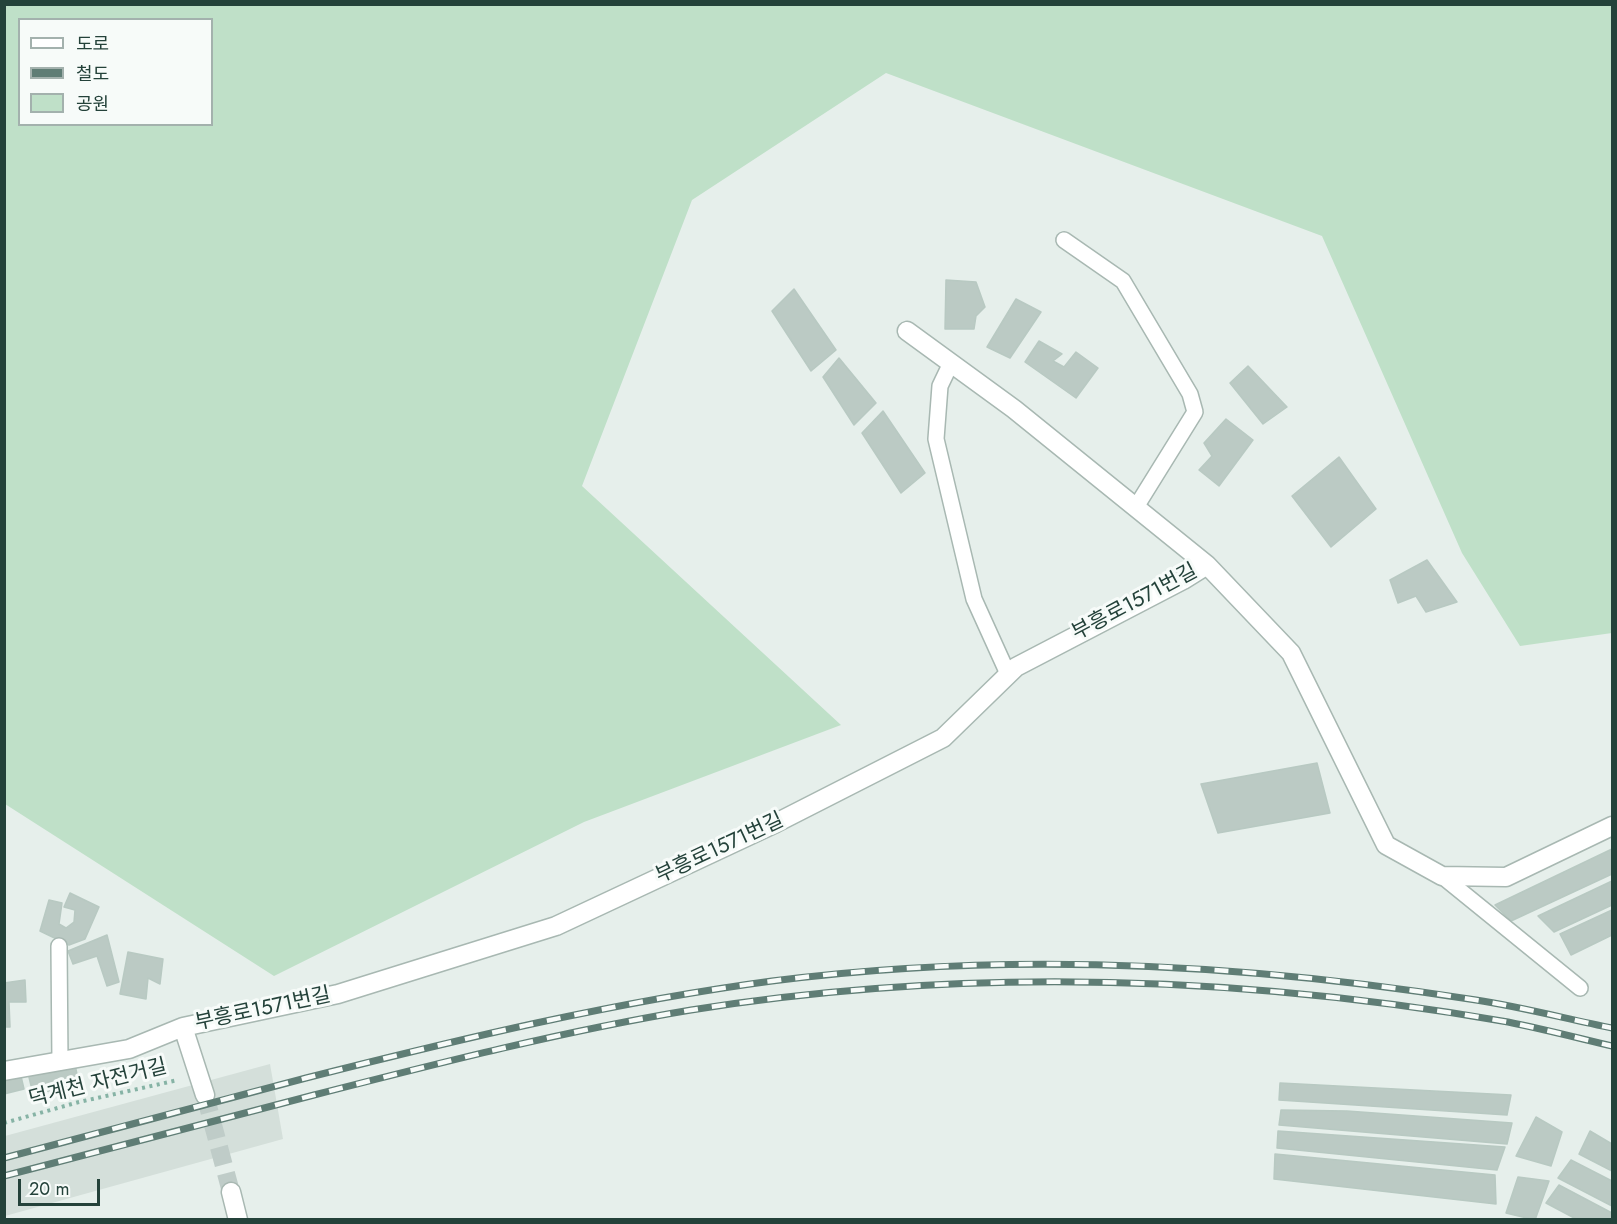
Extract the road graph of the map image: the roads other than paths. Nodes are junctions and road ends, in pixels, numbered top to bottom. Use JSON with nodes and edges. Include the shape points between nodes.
{"nodes":[{"id":1,"x":1065,"y":240,"type":"dead end"},
{"id":2,"x":907,"y":331,"type":"dead end"},
{"id":3,"x":951,"y":363,"type":"junction"},
{"id":4,"x":1136,"y":507,"type":"junction"},
{"id":5,"x":1207,"y":565,"type":"junction"},
{"id":6,"x":1008,"y":674,"type":"junction"},
{"id":7,"x":1612,"y":826,"type":"edge"},
{"id":8,"x":1442,"y":876,"type":"junction"},
{"id":9,"x":59,"y":946,"type":"dead end"},
{"id":10,"x":1580,"y":988,"type":"dead end"},
{"id":11,"x":183,"y":1027,"type":"junction"},
{"id":12,"x":60,"y":1062,"type":"junction"},
{"id":13,"x":4,"y":1071,"type":"edge"},
{"id":14,"x":205,"y":1095,"type":"tunnel mouth"},
{"id":15,"x":231,"y":1192,"type":"tunnel mouth"},
{"id":16,"x":238,"y":1220,"type":"edge"}],
"edges":[{"from":1,"to":4,"type":"lane","via":[[1123,281],[1190,394],[1196,412]]},
{"from":2,"to":3,"type":"street"},
{"from":3,"to":4,"type":"street"},
{"from":3,"to":6,"type":"lane","via":[[940,386],[936,439],[974,599]]},
{"from":4,"to":5,"type":"street"},
{"from":5,"to":6,"type":"street","name":"부흥로1571번길"},
{"from":5,"to":8,"type":"street","via":[[1291,653],[1386,845]]},
{"from":6,"to":11,"type":"street","name":"부흥로1571번길","via":[[943,738],[776,824],[556,926],[338,994]]},
{"from":7,"to":8,"type":"street","via":[[1506,877]]},
{"from":8,"to":10,"type":"lane"},
{"from":9,"to":12,"type":"lane"},
{"from":11,"to":12,"type":"street","name":"부흥로1571번길","via":[[129,1049]]},
{"from":11,"to":14,"type":"street"},
{"from":12,"to":13,"type":"street","name":"부흥로1571번길"},
{"from":15,"to":16,"type":"street"}]}
